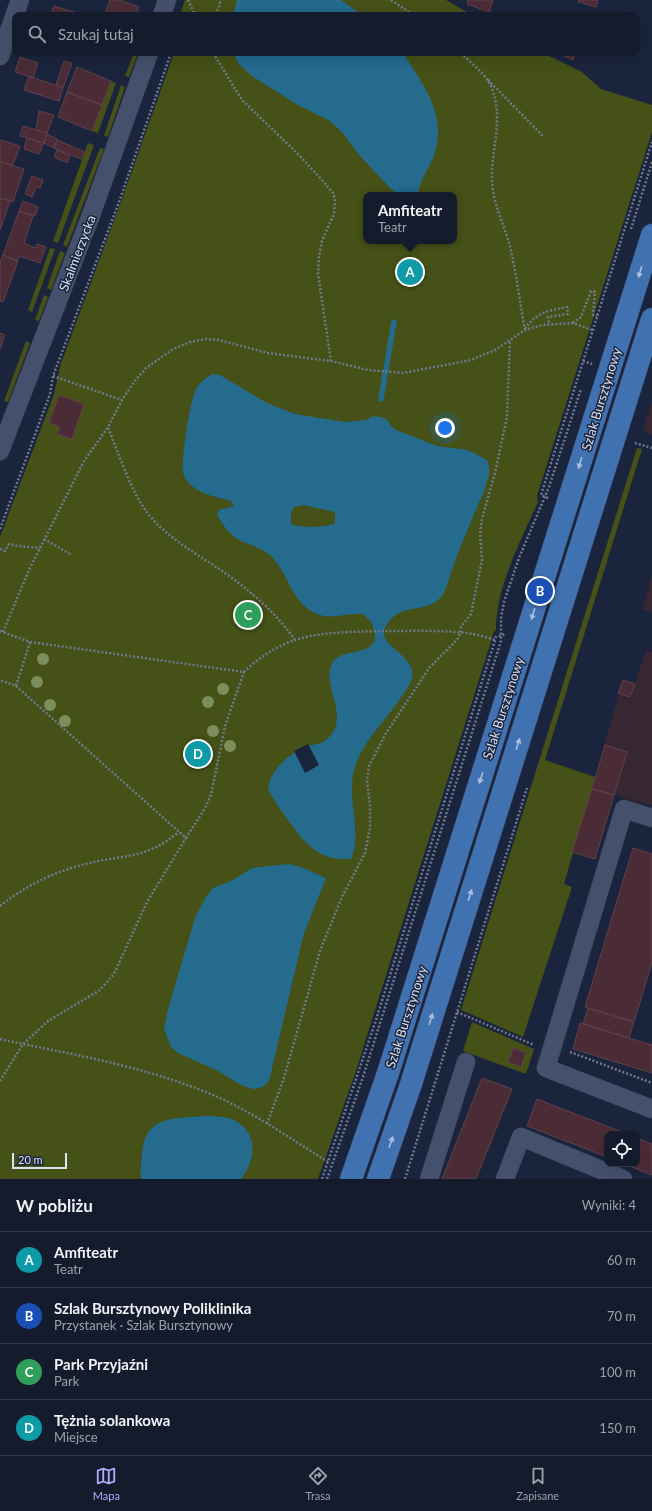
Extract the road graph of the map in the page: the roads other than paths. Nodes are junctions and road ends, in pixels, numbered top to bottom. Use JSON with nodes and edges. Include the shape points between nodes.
{"nodes":[{"id":1,"x":20,"y":0,"type":"edge"},
{"id":2,"x":167,"y":0,"type":"edge"},
{"id":3,"x":16,"y":12,"type":"edge"},
{"id":4,"x":163,"y":12,"type":"edge"},
{"id":5,"x":12,"y":22,"type":"edge"},
{"id":6,"x":0,"y":56,"type":"edge"},
{"id":7,"x":148,"y":56,"type":"edge"},
{"id":8,"x":652,"y":235,"type":"edge"},
{"id":9,"x":652,"y":319,"type":"edge"},
{"id":10,"x":0,"y":451,"type":"edge"},
{"id":11,"x":652,"y":818,"type":"edge"},
{"id":12,"x":466,"y":1062,"type":"dead end"},
{"id":13,"x":652,"y":1109,"type":"edge"},
{"id":14,"x":351,"y":1179,"type":"edge"},
{"id":15,"x":378,"y":1179,"type":"edge"},
{"id":16,"x":429,"y":1179,"type":"edge"},
{"id":17,"x":505,"y":1179,"type":"edge"},
{"id":18,"x":623,"y":1179,"type":"edge"}],
"edges":[{"from":1,"to":3,"type":"street"},
{"from":2,"to":4,"type":"street"},
{"from":5,"to":6,"type":"street"},
{"from":7,"to":10,"type":"street","name":"Skalmierzycka","via":[[94,208]]},
{"from":8,"to":14,"type":"main road","name":"Szlak Bursztynowy","one_way":true,"via":[[388,1073]]},
{"from":15,"to":9,"type":"main road","name":"Szlak Bursztynowy","one_way":true},
{"from":11,"to":13,"type":"street","via":[[624,809],[546,1068]]},
{"from":12,"to":16,"type":"street"},
{"from":17,"to":18,"type":"street","via":[[522,1137]]}]}
